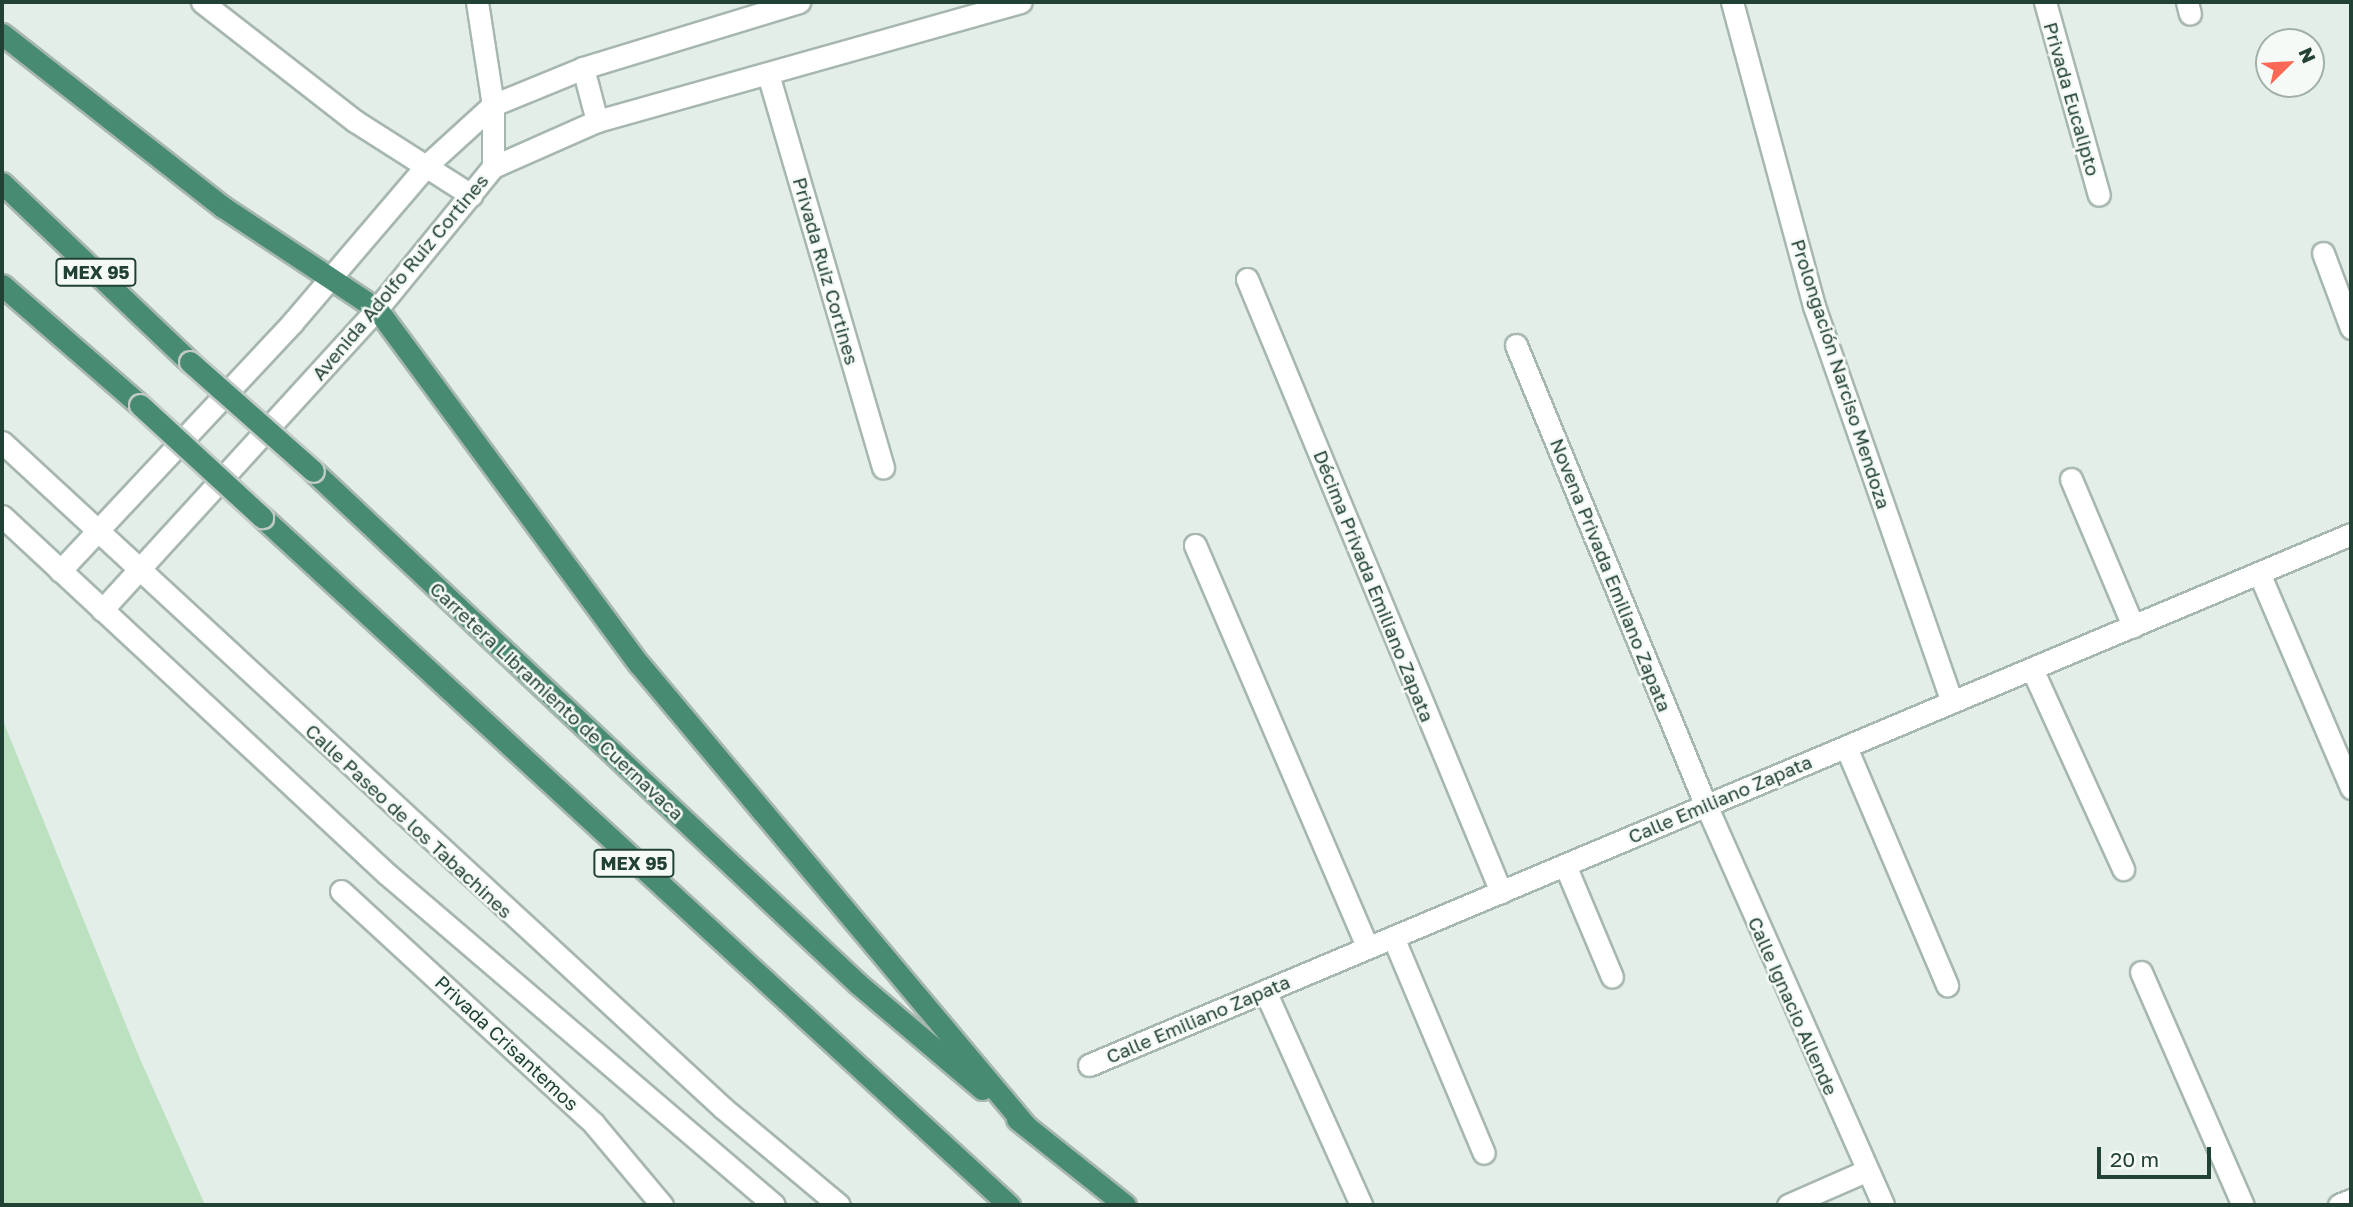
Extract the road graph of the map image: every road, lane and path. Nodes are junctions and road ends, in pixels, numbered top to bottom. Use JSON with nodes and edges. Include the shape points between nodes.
{"nodes":[{"id":1,"x":202,"y":2,"type":"edge"},
{"id":2,"x":477,"y":2,"type":"edge"},
{"id":3,"x":799,"y":2,"type":"edge"},
{"id":4,"x":1021,"y":2,"type":"edge"},
{"id":5,"x":1732,"y":2,"type":"edge"},
{"id":6,"x":2045,"y":2,"type":"edge"},
{"id":7,"x":2,"y":34,"type":"edge"},
{"id":8,"x":583,"y":68,"type":"junction"},
{"id":9,"x":768,"y":74,"type":"junction"},
{"id":10,"x":493,"y":105,"type":"junction"},
{"id":11,"x":597,"y":121,"type":"junction"},
{"id":12,"x":428,"y":165,"type":"junction"},
{"id":13,"x":493,"y":167,"type":"junction"},
{"id":14,"x":2,"y":183,"type":"edge"},
{"id":15,"x":471,"y":195,"type":"junction"},
{"id":16,"x":2099,"y":195,"type":"dead end"},
{"id":17,"x":2323,"y":253,"type":"dead end"},
{"id":18,"x":332,"y":278,"type":"junction"},
{"id":19,"x":1247,"y":279,"type":"dead end"},
{"id":20,"x":2,"y":285,"type":"edge"},
{"id":21,"x":377,"y":309,"type":"junction"},
{"id":22,"x":2351,"y":328,"type":"edge"},
{"id":23,"x":1516,"y":345,"type":"dead end"},
{"id":24,"x":2,"y":442,"type":"edge"},
{"id":25,"x":883,"y":468,"type":"dead end"},
{"id":26,"x":2071,"y":479,"type":"dead end"},
{"id":27,"x":2,"y":516,"type":"edge"},
{"id":28,"x":95,"y":530,"type":"junction"},
{"id":29,"x":2351,"y":534,"type":"edge"},
{"id":30,"x":1195,"y":545,"type":"dead end"},
{"id":31,"x":60,"y":570,"type":"junction"},
{"id":32,"x":139,"y":570,"type":"junction"},
{"id":33,"x":2259,"y":573,"type":"junction"},
{"id":34,"x":102,"y":610,"type":"junction"},
{"id":35,"x":2133,"y":626,"type":"junction"},
{"id":36,"x":2032,"y":669,"type":"junction"},
{"id":37,"x":1952,"y":702,"type":"junction"},
{"id":38,"x":1846,"y":747,"type":"junction"},
{"id":39,"x":2351,"y":788,"type":"edge"},
{"id":40,"x":1706,"y":805,"type":"junction"},
{"id":41,"x":1565,"y":865,"type":"junction"},
{"id":42,"x":2123,"y":869,"type":"dead end"},
{"id":43,"x":341,"y":891,"type":"dead end"},
{"id":44,"x":1501,"y":892,"type":"junction"},
{"id":45,"x":1392,"y":937,"type":"junction"},
{"id":46,"x":1367,"y":947,"type":"junction"},
{"id":47,"x":2141,"y":972,"type":"dead end"},
{"id":48,"x":1612,"y":977,"type":"dead end"},
{"id":49,"x":1947,"y":985,"type":"dead end"},
{"id":50,"x":1265,"y":991,"type":"junction"},
{"id":51,"x":1089,"y":1065,"type":"dead end"},
{"id":52,"x":1026,"y":1126,"type":"junction"},
{"id":53,"x":1484,"y":1153,"type":"dead end"},
{"id":54,"x":1866,"y":1171,"type":"junction"},
{"id":55,"x":823,"y":1198,"type":"edge"},
{"id":56,"x":2351,"y":1200,"type":"edge"},
{"id":57,"x":662,"y":1205,"type":"edge"},
{"id":58,"x":774,"y":1205,"type":"edge"},
{"id":59,"x":839,"y":1205,"type":"edge"},
{"id":60,"x":1009,"y":1205,"type":"edge"},
{"id":61,"x":1125,"y":1205,"type":"edge"},
{"id":62,"x":1361,"y":1205,"type":"edge"},
{"id":63,"x":1788,"y":1205,"type":"edge"},
{"id":64,"x":1883,"y":1205,"type":"edge"},
{"id":65,"x":2243,"y":1205,"type":"edge"},
{"id":66,"x":2339,"y":1205,"type":"edge"}],
"edges":[{"from":1,"to":12,"type":"street","via":[[336,107]]},
{"from":2,"to":10,"type":"street"},
{"from":3,"to":8,"type":"street"},
{"from":4,"to":9,"type":"street","name":"Avenida Adolfo Ruiz Cortines"},
{"from":5,"to":37,"type":"street","name":"Prolongación Narciso Mendoza","via":[[1814,306]]},
{"from":6,"to":16,"type":"street","name":"Privada Eucalipto"},
{"from":7,"to":18,"type":"highway","via":[[223,207]]},
{"from":8,"to":10,"type":"street"},
{"from":8,"to":11,"type":"street"},
{"from":9,"to":11,"type":"street","name":"Avenida Adolfo Ruiz Cortines"},
{"from":9,"to":25,"type":"street","name":"Privada Ruiz Cortines"},
{"from":10,"to":12,"type":"street"},
{"from":10,"to":13,"type":"street"},
{"from":11,"to":13,"type":"street","name":"Avenida Adolfo Ruiz Cortines"},
{"from":12,"to":15,"type":"street"},
{"from":12,"to":18,"type":"street"},
{"from":13,"to":15,"type":"street","name":"Avenida Adolfo Ruiz Cortines"},
{"from":14,"to":52,"type":"highway","name":"Carretera Libramiento de Cuernavaca","number":"MEX 95","bridge":true,"via":[[857,983]]},
{"from":15,"to":21,"type":"street","name":"Avenida Adolfo Ruiz Cortines"},
{"from":17,"to":22,"type":"street"},
{"from":18,"to":21,"type":"highway"},
{"from":18,"to":28,"type":"street"},
{"from":19,"to":44,"type":"street","name":"Décima Privada Emiliano Zapata"},
{"from":20,"to":60,"type":"highway","number":"MEX 95","bridge":true,"via":[[140,405]]},
{"from":21,"to":32,"type":"street","name":"Avenida Adolfo Ruiz Cortines"},
{"from":21,"to":52,"type":"highway","via":[[639,664]]},
{"from":23,"to":40,"type":"street","name":"Novena Privada Emiliano Zapata"},
{"from":24,"to":28,"type":"street","name":"Calle Paseo de los Tabachines"},
{"from":26,"to":35,"type":"street"},
{"from":27,"to":31,"type":"street"},
{"from":28,"to":31,"type":"street"},
{"from":28,"to":32,"type":"street","name":"Calle Paseo de los Tabachines"},
{"from":29,"to":33,"type":"street","name":"Calle Emiliano Zapata"},
{"from":30,"to":46,"type":"street"},
{"from":31,"to":34,"type":"street"},
{"from":32,"to":34,"type":"street","name":"Avenida Adolfo Ruiz Cortines"},
{"from":32,"to":55,"type":"street","name":"Calle Paseo de los Tabachines"},
{"from":33,"to":35,"type":"street","name":"Calle Emiliano Zapata"},
{"from":33,"to":39,"type":"street"},
{"from":34,"to":58,"type":"street","via":[[387,874]]},
{"from":35,"to":36,"type":"street","name":"Calle Emiliano Zapata"},
{"from":36,"to":37,"type":"street","name":"Calle Emiliano Zapata"},
{"from":36,"to":42,"type":"street"},
{"from":37,"to":38,"type":"street","name":"Calle Emiliano Zapata"},
{"from":38,"to":40,"type":"street","name":"Calle Emiliano Zapata"},
{"from":38,"to":49,"type":"street"},
{"from":40,"to":41,"type":"street","name":"Calle Emiliano Zapata"},
{"from":40,"to":54,"type":"street","name":"Calle Ignacio Allende"},
{"from":41,"to":44,"type":"street","name":"Calle Emiliano Zapata"},
{"from":41,"to":48,"type":"street"},
{"from":43,"to":57,"type":"street","name":"Privada Crisantemos","via":[[584,1115]]},
{"from":44,"to":45,"type":"street","name":"Calle Emiliano Zapata"},
{"from":45,"to":46,"type":"street","name":"Calle Emiliano Zapata"},
{"from":45,"to":53,"type":"street"},
{"from":46,"to":50,"type":"street","name":"Calle Emiliano Zapata"},
{"from":47,"to":65,"type":"street"},
{"from":50,"to":51,"type":"street","name":"Calle Emiliano Zapata"},
{"from":50,"to":62,"type":"street"},
{"from":52,"to":61,"type":"highway","name":"Carretera Libramiento de Cuernavaca","number":"MEX 95"},
{"from":54,"to":63,"type":"street"},
{"from":54,"to":64,"type":"street","name":"Calle Ignacio Allende"},
{"from":55,"to":59,"type":"street","name":"Calle Paseo de los Tabachines"},
{"from":56,"to":66,"type":"street"}]}
